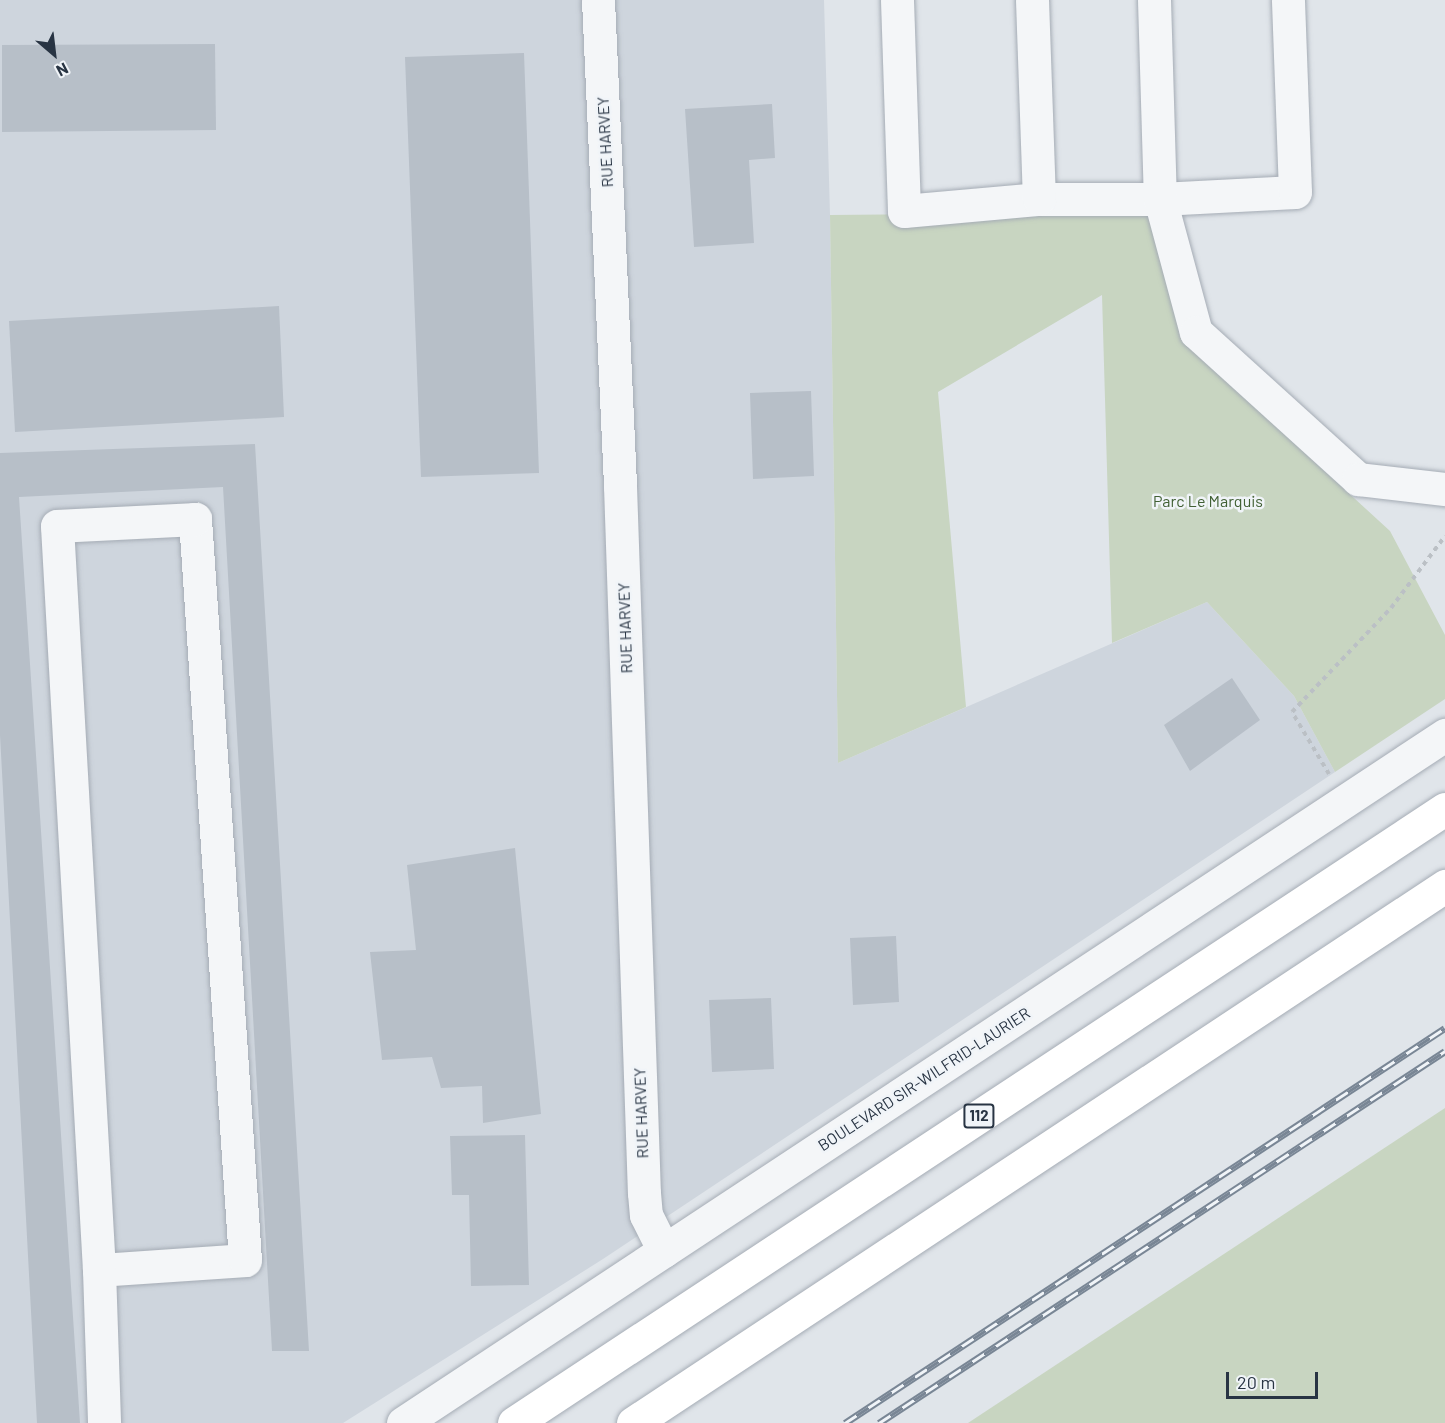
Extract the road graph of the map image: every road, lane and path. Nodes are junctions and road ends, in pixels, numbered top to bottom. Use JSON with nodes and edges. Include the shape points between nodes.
{"nodes":[{"id":1,"x":598,"y":0,"type":"edge"},
{"id":2,"x":897,"y":0,"type":"edge"},
{"id":3,"x":1032,"y":0,"type":"edge"},
{"id":4,"x":1154,"y":0,"type":"edge"},
{"id":5,"x":1288,"y":0,"type":"edge"},
{"id":6,"x":1039,"y":199,"type":"junction"},
{"id":7,"x":1160,"y":199,"type":"junction"},
{"id":8,"x":1445,"y":489,"type":"edge"},
{"id":9,"x":1445,"y":536,"type":"edge"},
{"id":10,"x":1445,"y":735,"type":"edge"},
{"id":11,"x":1333,"y":782,"type":"dead end"},
{"id":12,"x":1445,"y":809,"type":"edge"},
{"id":13,"x":1445,"y":886,"type":"edge"},
{"id":14,"x":664,"y":1251,"type":"junction"},
{"id":15,"x":99,"y":1270,"type":"junction"},
{"id":16,"x":104,"y":1423,"type":"edge"},
{"id":17,"x":403,"y":1423,"type":"edge"},
{"id":18,"x":513,"y":1423,"type":"edge"},
{"id":19,"x":633,"y":1423,"type":"edge"}],
"edges":[{"from":1,"to":14,"type":"street","name":"RUE HARVEY","via":[[620,486],[644,1193],[646,1215]]},
{"from":2,"to":6,"type":"street","via":[[904,211]]},
{"from":3,"to":6,"type":"street"},
{"from":4,"to":7,"type":"street"},
{"from":5,"to":7,"type":"street","via":[[1294,192]]},
{"from":6,"to":7,"type":"street"},
{"from":7,"to":8,"type":"street","via":[[1196,332],[1358,479]]},
{"from":9,"to":11,"type":"path","via":[[1391,608],[1292,712]]},
{"from":10,"to":14,"type":"street","name":"BOULEVARD SIR-WILFRID-LAURIER"},
{"from":12,"to":18,"type":"highway","number":"112"},
{"from":13,"to":19,"type":"highway"},
{"from":14,"to":17,"type":"street","name":"BOULEVARD SIR-WILFRID-LAURIER"},
{"from":15,"to":15,"type":"street","via":[[57,526],[195,519],[245,1260]]},
{"from":15,"to":16,"type":"street"}]}
